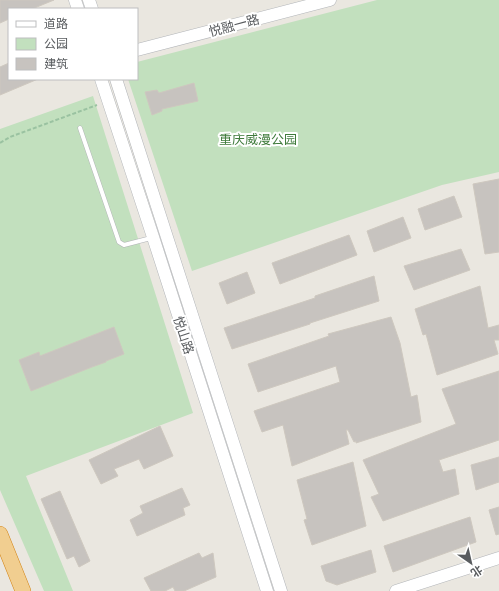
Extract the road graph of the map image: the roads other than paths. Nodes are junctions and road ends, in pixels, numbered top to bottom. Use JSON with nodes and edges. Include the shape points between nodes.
{"nodes":[{"id":1,"x":326,"y":0,"type":"edge"},
{"id":2,"x":138,"y":50,"type":"edge"},
{"id":3,"x":101,"y":80,"type":"edge"},
{"id":4,"x":116,"y":80,"type":"edge"},
{"id":5,"x":80,"y":128,"type":"dead end"},
{"id":6,"x":153,"y":237,"type":"junction"},
{"id":7,"x":0,"y":534,"type":"edge"},
{"id":8,"x":499,"y":558,"type":"edge"},
{"id":9,"x":23,"y":591,"type":"edge"},
{"id":10,"x":267,"y":591,"type":"edge"},
{"id":11,"x":281,"y":591,"type":"edge"},
{"id":12,"x":396,"y":591,"type":"edge"}],
"edges":[{"from":1,"to":2,"type":"main road","name":"悦融一路"},
{"from":3,"to":6,"type":"main road","name":"悦山路"},
{"from":4,"to":11,"type":"main road","name":"悦山路"},
{"from":5,"to":6,"type":"lane","via":[[119,242],[124,246]]},
{"from":6,"to":10,"type":"main road","name":"悦山路"},
{"from":7,"to":9,"type":"highway"},
{"from":8,"to":12,"type":"main road"}]}
